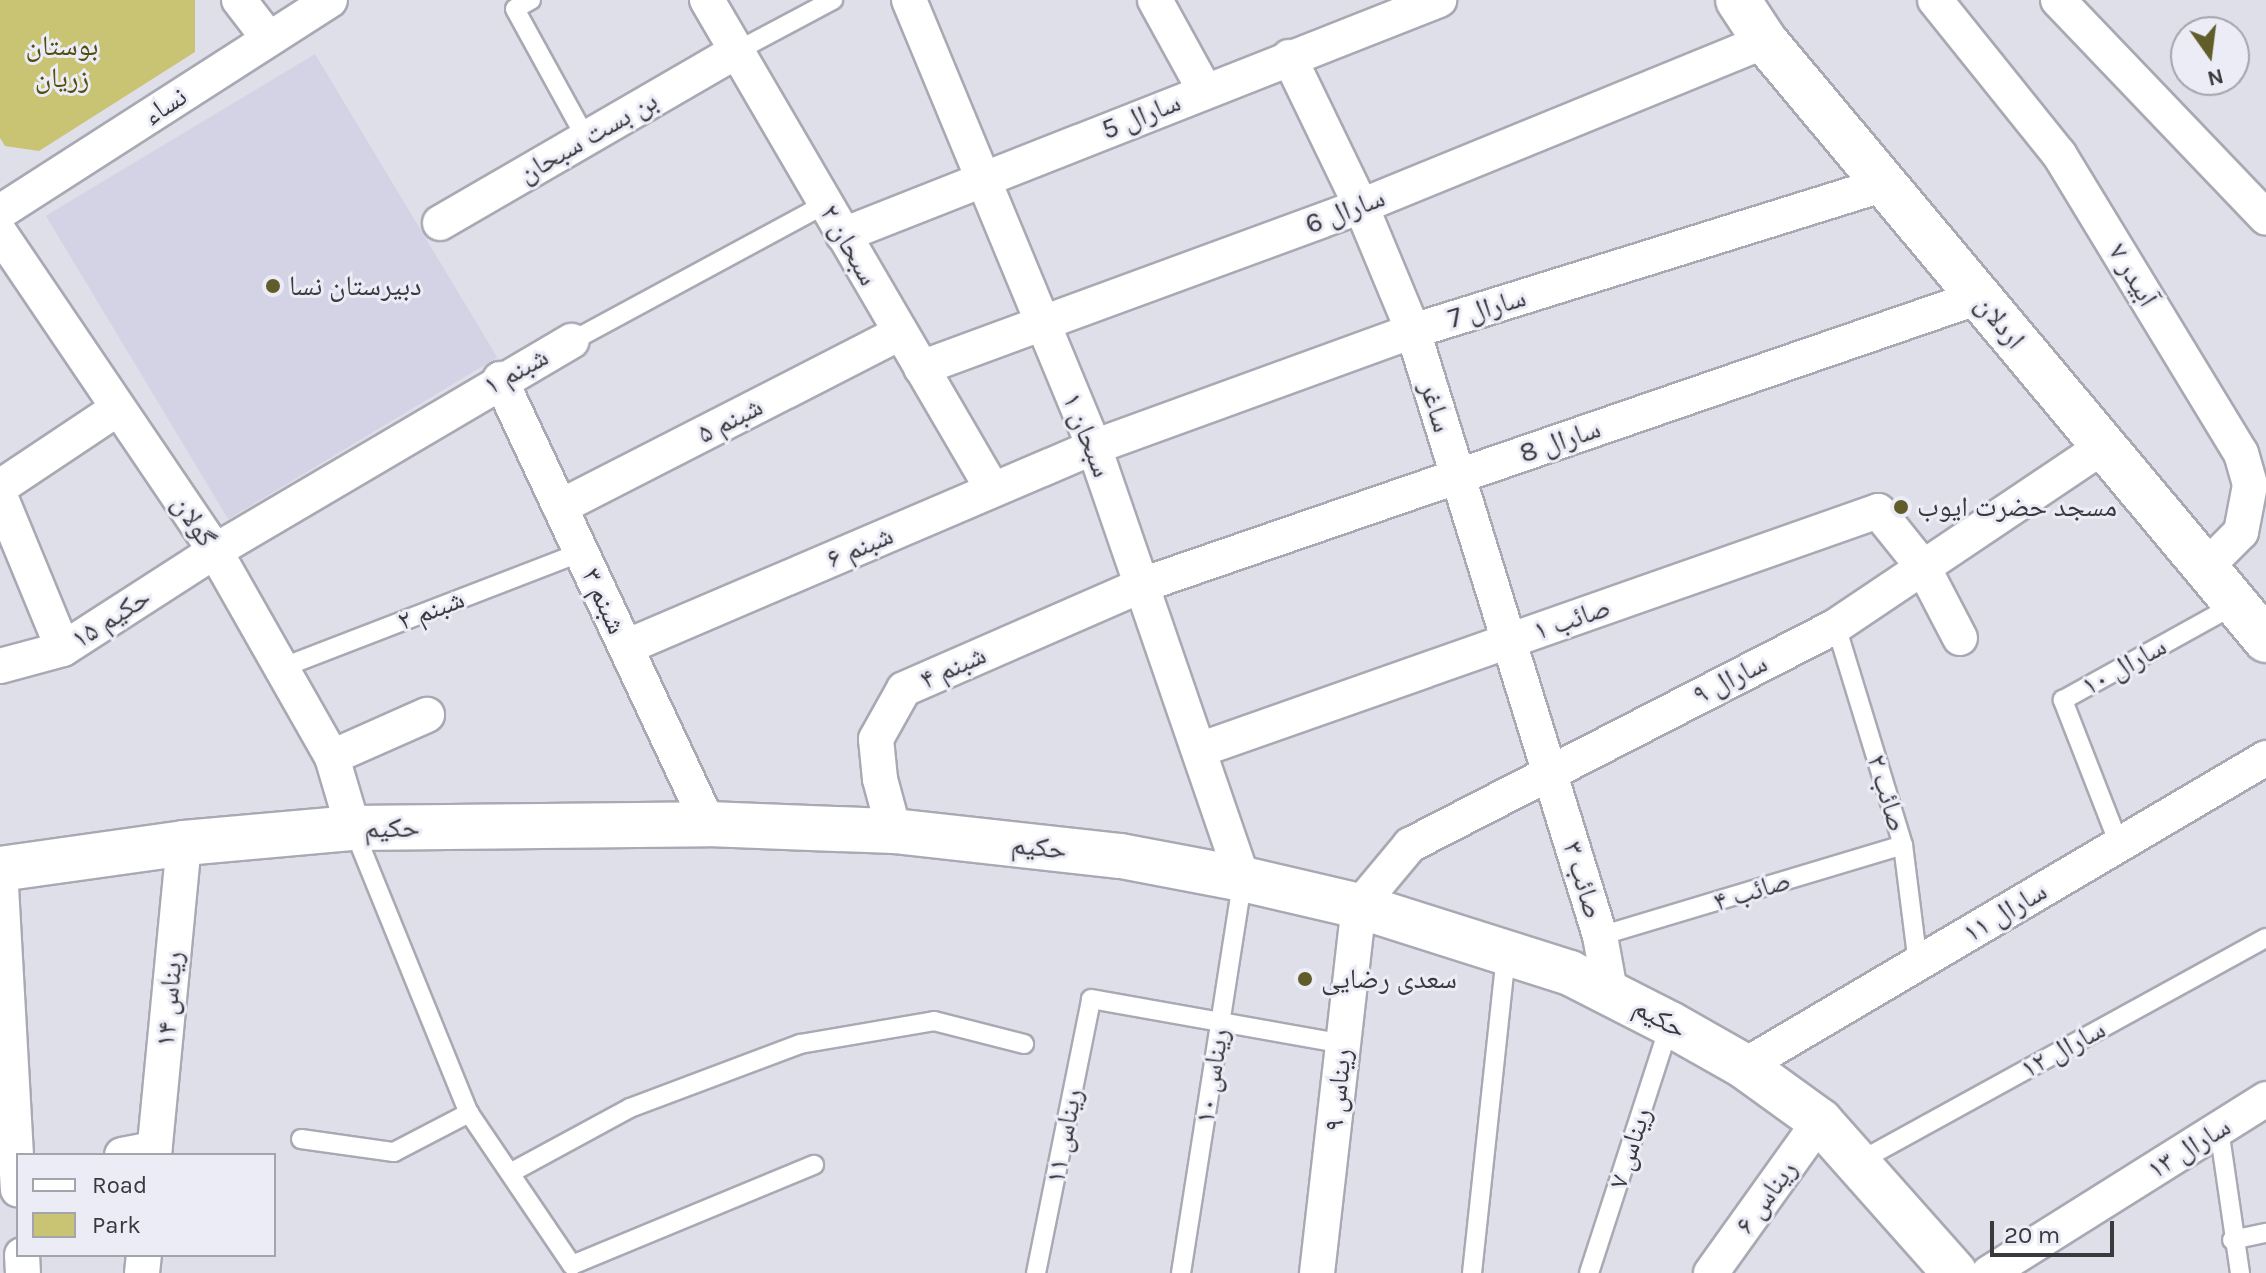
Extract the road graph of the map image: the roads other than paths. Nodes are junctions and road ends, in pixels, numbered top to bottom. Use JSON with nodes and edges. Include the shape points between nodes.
{"nodes":[{"id":1,"x":239,"y":0,"type":"edge"},
{"id":2,"x":330,"y":0,"type":"edge"},
{"id":3,"x":531,"y":0,"type":"edge"},
{"id":4,"x":707,"y":0,"type":"edge"},
{"id":5,"x":833,"y":0,"type":"edge"},
{"id":6,"x":909,"y":0,"type":"edge"},
{"id":7,"x":1155,"y":0,"type":"edge"},
{"id":8,"x":1738,"y":0,"type":"edge"},
{"id":9,"x":1935,"y":0,"type":"edge"},
{"id":10,"x":2058,"y":0,"type":"edge"},
{"id":11,"x":1419,"y":3,"type":"edge"},
{"id":12,"x":269,"y":39,"type":"junction"},
{"id":13,"x":1765,"y":41,"type":"junction"},
{"id":14,"x":737,"y":51,"type":"junction"},
{"id":15,"x":1289,"y":57,"type":"junction"},
{"id":16,"x":1205,"y":91,"type":"junction"},
{"id":17,"x":586,"y":138,"type":"junction"},
{"id":18,"x":985,"y":177,"type":"junction"},
{"id":19,"x":1885,"y":184,"type":"junction"},
{"id":20,"x":825,"y":204,"type":"junction"},
{"id":21,"x":1361,"y":206,"type":"junction"},
{"id":22,"x":0,"y":212,"type":"edge"},
{"id":23,"x":2266,"y":218,"type":"edge"},
{"id":24,"x":440,"y":223,"type":"dead end"},
{"id":25,"x":843,"y":235,"type":"junction"},
{"id":26,"x":5,"y":250,"type":"edge"},
{"id":27,"x":1979,"y":297,"type":"junction"},
{"id":28,"x":1042,"y":325,"type":"junction"},
{"id":29,"x":1413,"y":331,"type":"junction"},
{"id":30,"x":900,"y":333,"type":"junction"},
{"id":31,"x":572,"y":341,"type":"joint"},
{"id":32,"x":921,"y":368,"type":"junction"},
{"id":33,"x":500,"y":379,"type":"junction"},
{"id":34,"x":117,"y":409,"type":"junction"},
{"id":35,"x":2104,"y":446,"type":"junction"},
{"id":36,"x":1094,"y":447,"type":"junction"},
{"id":37,"x":1457,"y":477,"type":"junction"},
{"id":38,"x":0,"y":487,"type":"edge"},
{"id":39,"x":993,"y":490,"type":"junction"},
{"id":40,"x":0,"y":496,"type":"edge"},
{"id":41,"x":560,"y":507,"type":"junction"},
{"id":42,"x":215,"y":551,"type":"junction"},
{"id":43,"x":581,"y":552,"type":"junction"},
{"id":44,"x":1923,"y":567,"type":"junction"},
{"id":45,"x":2206,"y":567,"type":"junction"},
{"id":46,"x":1142,"y":585,"type":"junction"},
{"id":47,"x":2236,"y":604,"type":"junction"},
{"id":48,"x":1836,"y":626,"type":"junction"},
{"id":49,"x":1960,"y":638,"type":"dead end"},
{"id":50,"x":2266,"y":640,"type":"edge"},
{"id":51,"x":1509,"y":641,"type":"junction"},
{"id":52,"x":626,"y":647,"type":"junction"},
{"id":53,"x":63,"y":649,"type":"junction"},
{"id":54,"x":0,"y":666,"type":"edge"},
{"id":55,"x":281,"y":668,"type":"junction"},
{"id":56,"x":427,"y":715,"type":"dead end"},
{"id":57,"x":1199,"y":750,"type":"junction"},
{"id":58,"x":332,"y":757,"type":"junction"},
{"id":59,"x":2266,"y":758,"type":"edge"},
{"id":60,"x":1549,"y":770,"type":"junction"},
{"id":61,"x":708,"y":824,"type":"junction"},
{"id":62,"x":353,"y":828,"type":"junction"},
{"id":63,"x":894,"y":831,"type":"junction"},
{"id":64,"x":184,"y":843,"type":"junction"},
{"id":65,"x":2119,"y":844,"type":"junction"},
{"id":66,"x":1903,"y":845,"type":"junction"},
{"id":67,"x":0,"y":869,"type":"edge"},
{"id":68,"x":1243,"y":879,"type":"junction"},
{"id":69,"x":1359,"y":906,"type":"junction"},
{"id":70,"x":1600,"y":936,"type":"junction"},
{"id":71,"x":2266,"y":938,"type":"edge"},
{"id":72,"x":1506,"y":952,"type":"junction"},
{"id":73,"x":1918,"y":963,"type":"junction"},
{"id":74,"x":1610,"y":991,"type":"junction"},
{"id":75,"x":1221,"y":1022,"type":"junction"},
{"id":76,"x":1670,"y":1024,"type":"junction"},
{"id":77,"x":1024,"y":1044,"type":"dead end"},
{"id":78,"x":1343,"y":1044,"type":"junction"},
{"id":79,"x":1744,"y":1066,"type":"junction"},
{"id":80,"x":2266,"y":1099,"type":"edge"},
{"id":81,"x":469,"y":1113,"type":"junction"},
{"id":82,"x":1820,"y":1121,"type":"junction"},
{"id":83,"x":2219,"y":1129,"type":"junction"},
{"id":84,"x":301,"y":1139,"type":"dead end"},
{"id":85,"x":143,"y":1153,"type":"edge"},
{"id":86,"x":12,"y":1161,"type":"edge"},
{"id":87,"x":1860,"y":1161,"type":"junction"},
{"id":88,"x":814,"y":1165,"type":"dead end"},
{"id":89,"x":512,"y":1172,"type":"junction"},
{"id":90,"x":2266,"y":1233,"type":"edge"},
{"id":91,"x":2232,"y":1240,"type":"junction"},
{"id":92,"x":572,"y":1269,"type":"edge"},
{"id":93,"x":1036,"y":1273,"type":"edge"},
{"id":94,"x":1181,"y":1273,"type":"edge"},
{"id":95,"x":1317,"y":1273,"type":"edge"},
{"id":96,"x":1472,"y":1273,"type":"edge"},
{"id":97,"x":1589,"y":1273,"type":"edge"},
{"id":98,"x":1711,"y":1273,"type":"edge"},
{"id":99,"x":1955,"y":1273,"type":"edge"},
{"id":100,"x":1989,"y":1273,"type":"edge"},
{"id":101,"x":2240,"y":1273,"type":"edge"}],
"edges":[{"from":1,"to":12,"type":"street"},
{"from":2,"to":12,"type":"street","name":"نساء"},
{"from":3,"to":17,"type":"lane","via":[[515,9]]},
{"from":4,"to":14,"type":"street","name":"سبحان ۲"},
{"from":5,"to":14,"type":"lane"},
{"from":6,"to":18,"type":"street","name":"سبحان ۱"},
{"from":7,"to":16,"type":"street"},
{"from":8,"to":13,"type":"street","name":"اردلان"},
{"from":9,"to":45,"type":"street","name":"آبیدر ۷","via":[[2059,154],[2241,453],[2250,485],[2241,532]]},
{"from":10,"to":23,"type":"street"},
{"from":11,"to":15,"type":"street","name":"سارال 5"},
{"from":12,"to":22,"type":"street","name":"نساء"},
{"from":13,"to":19,"type":"street","name":"اردلان"},
{"from":13,"to":21,"type":"street","name":"سارال 6"},
{"from":14,"to":17,"type":"street","name":"بن بست سبحان"},
{"from":14,"to":20,"type":"street","name":"سبحان ۲"},
{"from":15,"to":16,"type":"street","name":"سارال 5"},
{"from":15,"to":21,"type":"street","name":"ساغر"},
{"from":16,"to":18,"type":"street","name":"سارال 5"},
{"from":17,"to":24,"type":"street","name":"بن بست سبحان"},
{"from":18,"to":25,"type":"street","name":"سارال 5"},
{"from":18,"to":28,"type":"street","name":"سبحان ۱"},
{"from":19,"to":27,"type":"street","name":"اردلان"},
{"from":19,"to":29,"type":"street","name":"سارال 7"},
{"from":20,"to":25,"type":"street","name":"سبحان ۲"},
{"from":20,"to":31,"type":"lane","name":"شبنم ۱"},
{"from":21,"to":28,"type":"street","name":"سارال 6"},
{"from":21,"to":29,"type":"street","name":"ساغر"},
{"from":25,"to":30,"type":"street","name":"سبحان ۲"},
{"from":26,"to":34,"type":"street","name":"گولان"},
{"from":27,"to":35,"type":"street","name":"اردلان"},
{"from":27,"to":37,"type":"street","name":"سارال 8"},
{"from":28,"to":32,"type":"street","name":"سارال 6"},
{"from":28,"to":36,"type":"street","name":"سبحان ۱"},
{"from":29,"to":36,"type":"street","name":"سارال 7"},
{"from":29,"to":37,"type":"street","name":"ساغر"},
{"from":30,"to":32,"type":"street","name":"سبحان ۲"},
{"from":30,"to":41,"type":"street","name":"شبنم ۵"},
{"from":31,"to":33,"type":"street","name":"شبنم ۱"},
{"from":32,"to":39,"type":"street","name":"سبحان ۲"},
{"from":33,"to":41,"type":"street","name":"شبنم ۳"},
{"from":33,"to":42,"type":"street","name":"شبنم ۱"},
{"from":34,"to":38,"type":"street"},
{"from":34,"to":42,"type":"street","name":"گولان"},
{"from":35,"to":44,"type":"street","name":"سارال ۹"},
{"from":35,"to":45,"type":"street","name":"اردلان"},
{"from":36,"to":39,"type":"street","name":"شبنم ۶"},
{"from":36,"to":46,"type":"street","name":"سبحان ۱"},
{"from":37,"to":46,"type":"street","name":"سارال 8"},
{"from":37,"to":51,"type":"street","name":"ساغر"},
{"from":39,"to":52,"type":"street","name":"شبنم ۶"},
{"from":40,"to":53,"type":"street"},
{"from":41,"to":43,"type":"street","name":"شبنم ۳"},
{"from":42,"to":53,"type":"street","name":"حکیم ۱۵"},
{"from":42,"to":55,"type":"street","name":"گولان"},
{"from":43,"to":52,"type":"street","name":"شبنم ۳"},
{"from":43,"to":55,"type":"lane","name":"شبنم ۲"},
{"from":44,"to":48,"type":"street","name":"سارال ۹"},
{"from":44,"to":49,"type":"street"},
{"from":44,"to":51,"type":"street","name":"صائب ۱","via":[[1878,511]]},
{"from":45,"to":47,"type":"street","name":"اردلان"},
{"from":46,"to":57,"type":"street","name":"سبحان ۱"},
{"from":46,"to":63,"type":"street","name":"شبنم ۴","via":[[904,689],[876,739]]},
{"from":47,"to":50,"type":"street","name":"اردلان"},
{"from":47,"to":65,"type":"lane","name":"سارال ۱۰","via":[[2063,700]]},
{"from":48,"to":60,"type":"street","name":"سارال ۹"},
{"from":48,"to":66,"type":"lane","name":"صائب ۲"},
{"from":51,"to":57,"type":"street","name":"صائب ۱"},
{"from":51,"to":60,"type":"street","name":"ساغر"},
{"from":52,"to":61,"type":"street","name":"شبنم ۳"},
{"from":53,"to":54,"type":"street","name":"حکیم ۱۵"},
{"from":55,"to":58,"type":"street","name":"گولان"},
{"from":56,"to":58,"type":"street"},
{"from":57,"to":68,"type":"street","name":"سبحان ۱"},
{"from":58,"to":62,"type":"street","name":"گولان"},
{"from":59,"to":65,"type":"street","name":"سارال ۱۱"},
{"from":60,"to":69,"type":"street","name":"سارال ۹","via":[[1410,845]]},
{"from":60,"to":70,"type":"street","name":"صائب ۳"},
{"from":61,"to":62,"type":"street","name":"حکیم"},
{"from":61,"to":63,"type":"street","name":"حکیم"},
{"from":62,"to":64,"type":"street","name":"حکیم"},
{"from":62,"to":81,"type":"lane"},
{"from":63,"to":68,"type":"street","name":"حکیم","via":[[1121,856]]},
{"from":64,"to":67,"type":"street","name":"حکیم"},
{"from":64,"to":85,"type":"street","name":"ریناس ۱۴"},
{"from":65,"to":73,"type":"street","name":"سارال ۱۱"},
{"from":66,"to":70,"type":"lane","name":"صائب ۴"},
{"from":66,"to":73,"type":"lane","name":"صائب ۲"},
{"from":67,"to":86,"type":"street"},
{"from":68,"to":69,"type":"street","name":"حکیم"},
{"from":68,"to":75,"type":"lane","name":"ریناس ۱۰"},
{"from":69,"to":72,"type":"street","name":"حکیم"},
{"from":69,"to":78,"type":"street","name":"ریناس ۹"},
{"from":70,"to":74,"type":"street","name":"صائب ۳"},
{"from":71,"to":87,"type":"lane","name":"سارال ۱۲"},
{"from":72,"to":74,"type":"street","name":"حکیم"},
{"from":72,"to":96,"type":"lane"},
{"from":73,"to":79,"type":"street","name":"سارال ۱۱"},
{"from":74,"to":76,"type":"street","name":"حکیم"},
{"from":75,"to":78,"type":"lane"},
{"from":75,"to":93,"type":"lane","name":"ریناس ۱۱","via":[[1091,999]]},
{"from":75,"to":94,"type":"lane","name":"ریناس ۱۰"},
{"from":76,"to":79,"type":"street","name":"حکیم"},
{"from":76,"to":97,"type":"lane","name":"ریناس ۷"},
{"from":77,"to":89,"type":"lane","via":[[934,1021],[800,1044],[630,1108]]},
{"from":78,"to":95,"type":"street","name":"ریناس ۹"},
{"from":79,"to":82,"type":"street","name":"حکیم"},
{"from":80,"to":83,"type":"street","name":"سارال ۱۳"},
{"from":81,"to":84,"type":"lane","via":[[394,1152]]},
{"from":81,"to":89,"type":"lane"},
{"from":82,"to":87,"type":"street","name":"حکیم"},
{"from":82,"to":98,"type":"street","name":"ریناس ۶"},
{"from":83,"to":91,"type":"lane"},
{"from":83,"to":100,"type":"street","name":"سارال ۱۳"},
{"from":87,"to":99,"type":"street","name":"حکیم"},
{"from":88,"to":92,"type":"lane"},
{"from":89,"to":92,"type":"lane"},
{"from":90,"to":91,"type":"lane"},
{"from":91,"to":101,"type":"lane"}]}
